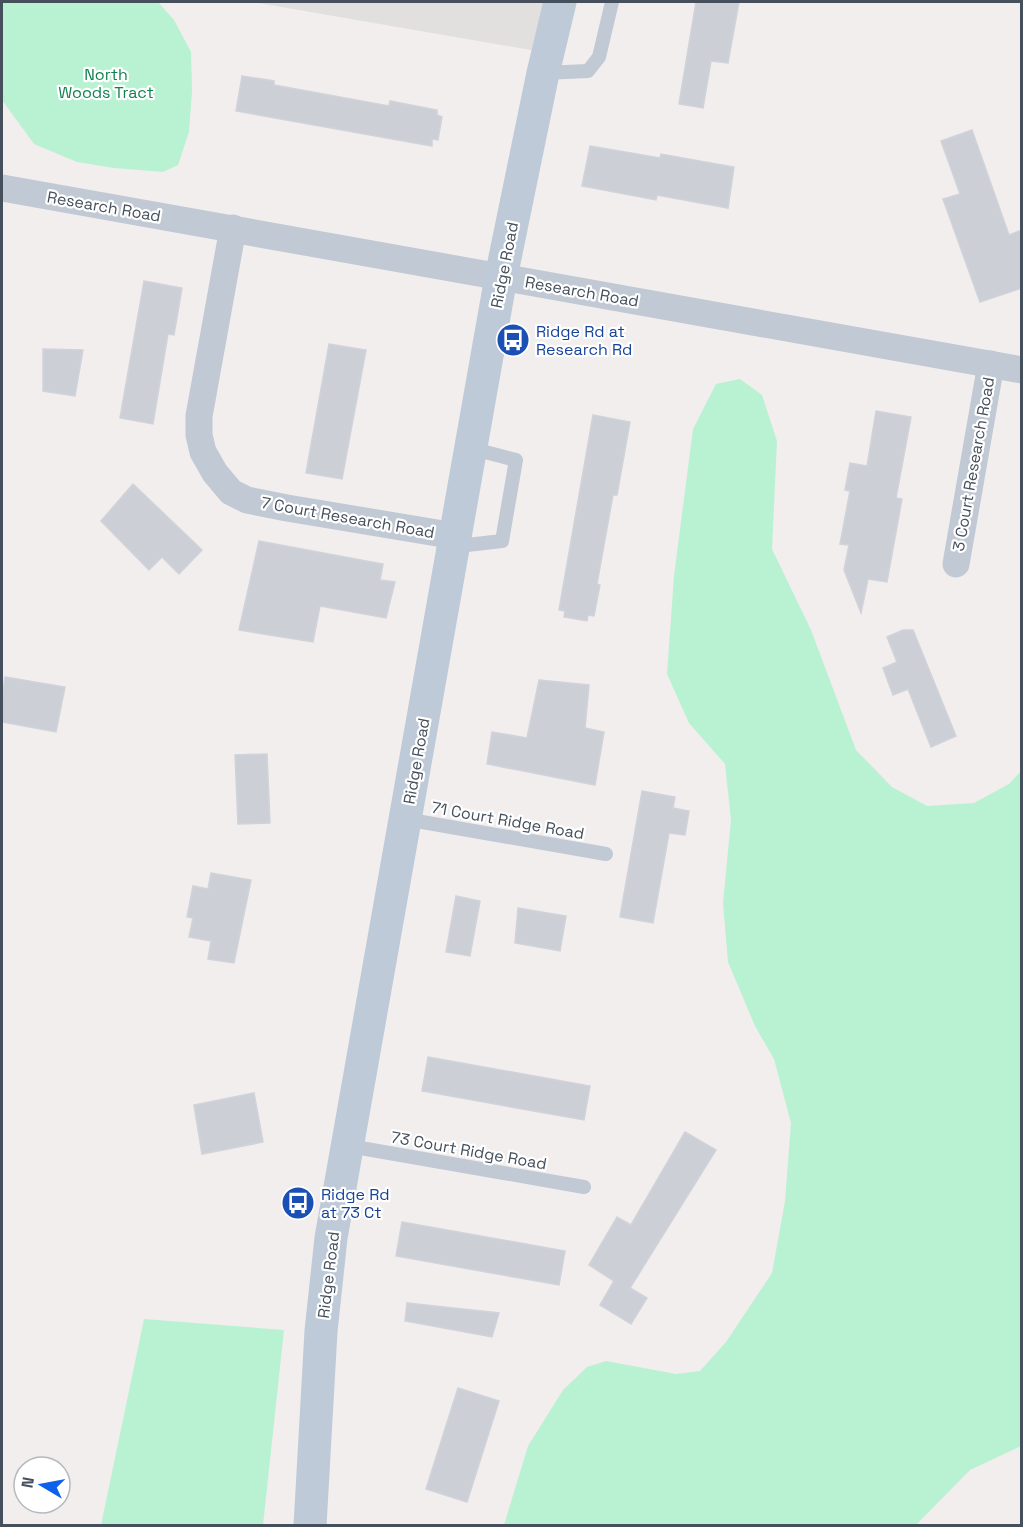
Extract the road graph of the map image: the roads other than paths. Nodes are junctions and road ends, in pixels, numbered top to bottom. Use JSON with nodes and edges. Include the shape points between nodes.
{"nodes":[{"id":1,"x":560,"y":2,"type":"edge"},
{"id":2,"x":612,"y":2,"type":"edge"},
{"id":3,"x":543,"y":73,"type":"junction"},
{"id":4,"x":2,"y":188,"type":"edge"},
{"id":5,"x":234,"y":228,"type":"junction"},
{"id":6,"x":501,"y":277,"type":"junction"},
{"id":7,"x":991,"y":364,"type":"junction"},
{"id":8,"x":1022,"y":370,"type":"edge"},
{"id":9,"x":470,"y":448,"type":"junction"},
{"id":10,"x":454,"y":539,"type":"junction"},
{"id":11,"x":956,"y":564,"type":"dead end"},
{"id":12,"x":405,"y":819,"type":"junction"},
{"id":13,"x":606,"y":854,"type":"dead end"},
{"id":14,"x":349,"y":1146,"type":"junction"},
{"id":15,"x":584,"y":1186,"type":"dead end"},
{"id":16,"x":310,"y":1526,"type":"edge"}],
"edges":[{"from":1,"to":3,"type":"street","name":"Ridge Road"},
{"from":2,"to":3,"type":"lane","via":[[599,57],[588,71]]},
{"from":3,"to":6,"type":"street","name":"Ridge Road"},
{"from":4,"to":5,"type":"street","name":"Research Road"},
{"from":5,"to":6,"type":"street","name":"Research Road"},
{"from":5,"to":10,"type":"street","name":"7 Court Research Road","via":[[200,416],[203,452],[215,473],[231,492],[247,500]]},
{"from":6,"to":7,"type":"street","name":"Research Road"},
{"from":6,"to":9,"type":"street","name":"Ridge Road"},
{"from":7,"to":8,"type":"street","name":"Research Road"},
{"from":7,"to":11,"type":"street","name":"3 Court Research Road"},
{"from":9,"to":10,"type":"street","name":"Ridge Road"},
{"from":9,"to":10,"type":"lane","via":[[516,460],[504,530],[502,541],[467,545]]},
{"from":10,"to":12,"type":"street","name":"Ridge Road"},
{"from":12,"to":13,"type":"lane","name":"71 Court Ridge Road"},
{"from":12,"to":14,"type":"street","name":"Ridge Road"},
{"from":14,"to":15,"type":"lane","name":"73 Court Ridge Road"},
{"from":14,"to":16,"type":"street","name":"Ridge Road","via":[[325,1285]]}]}
